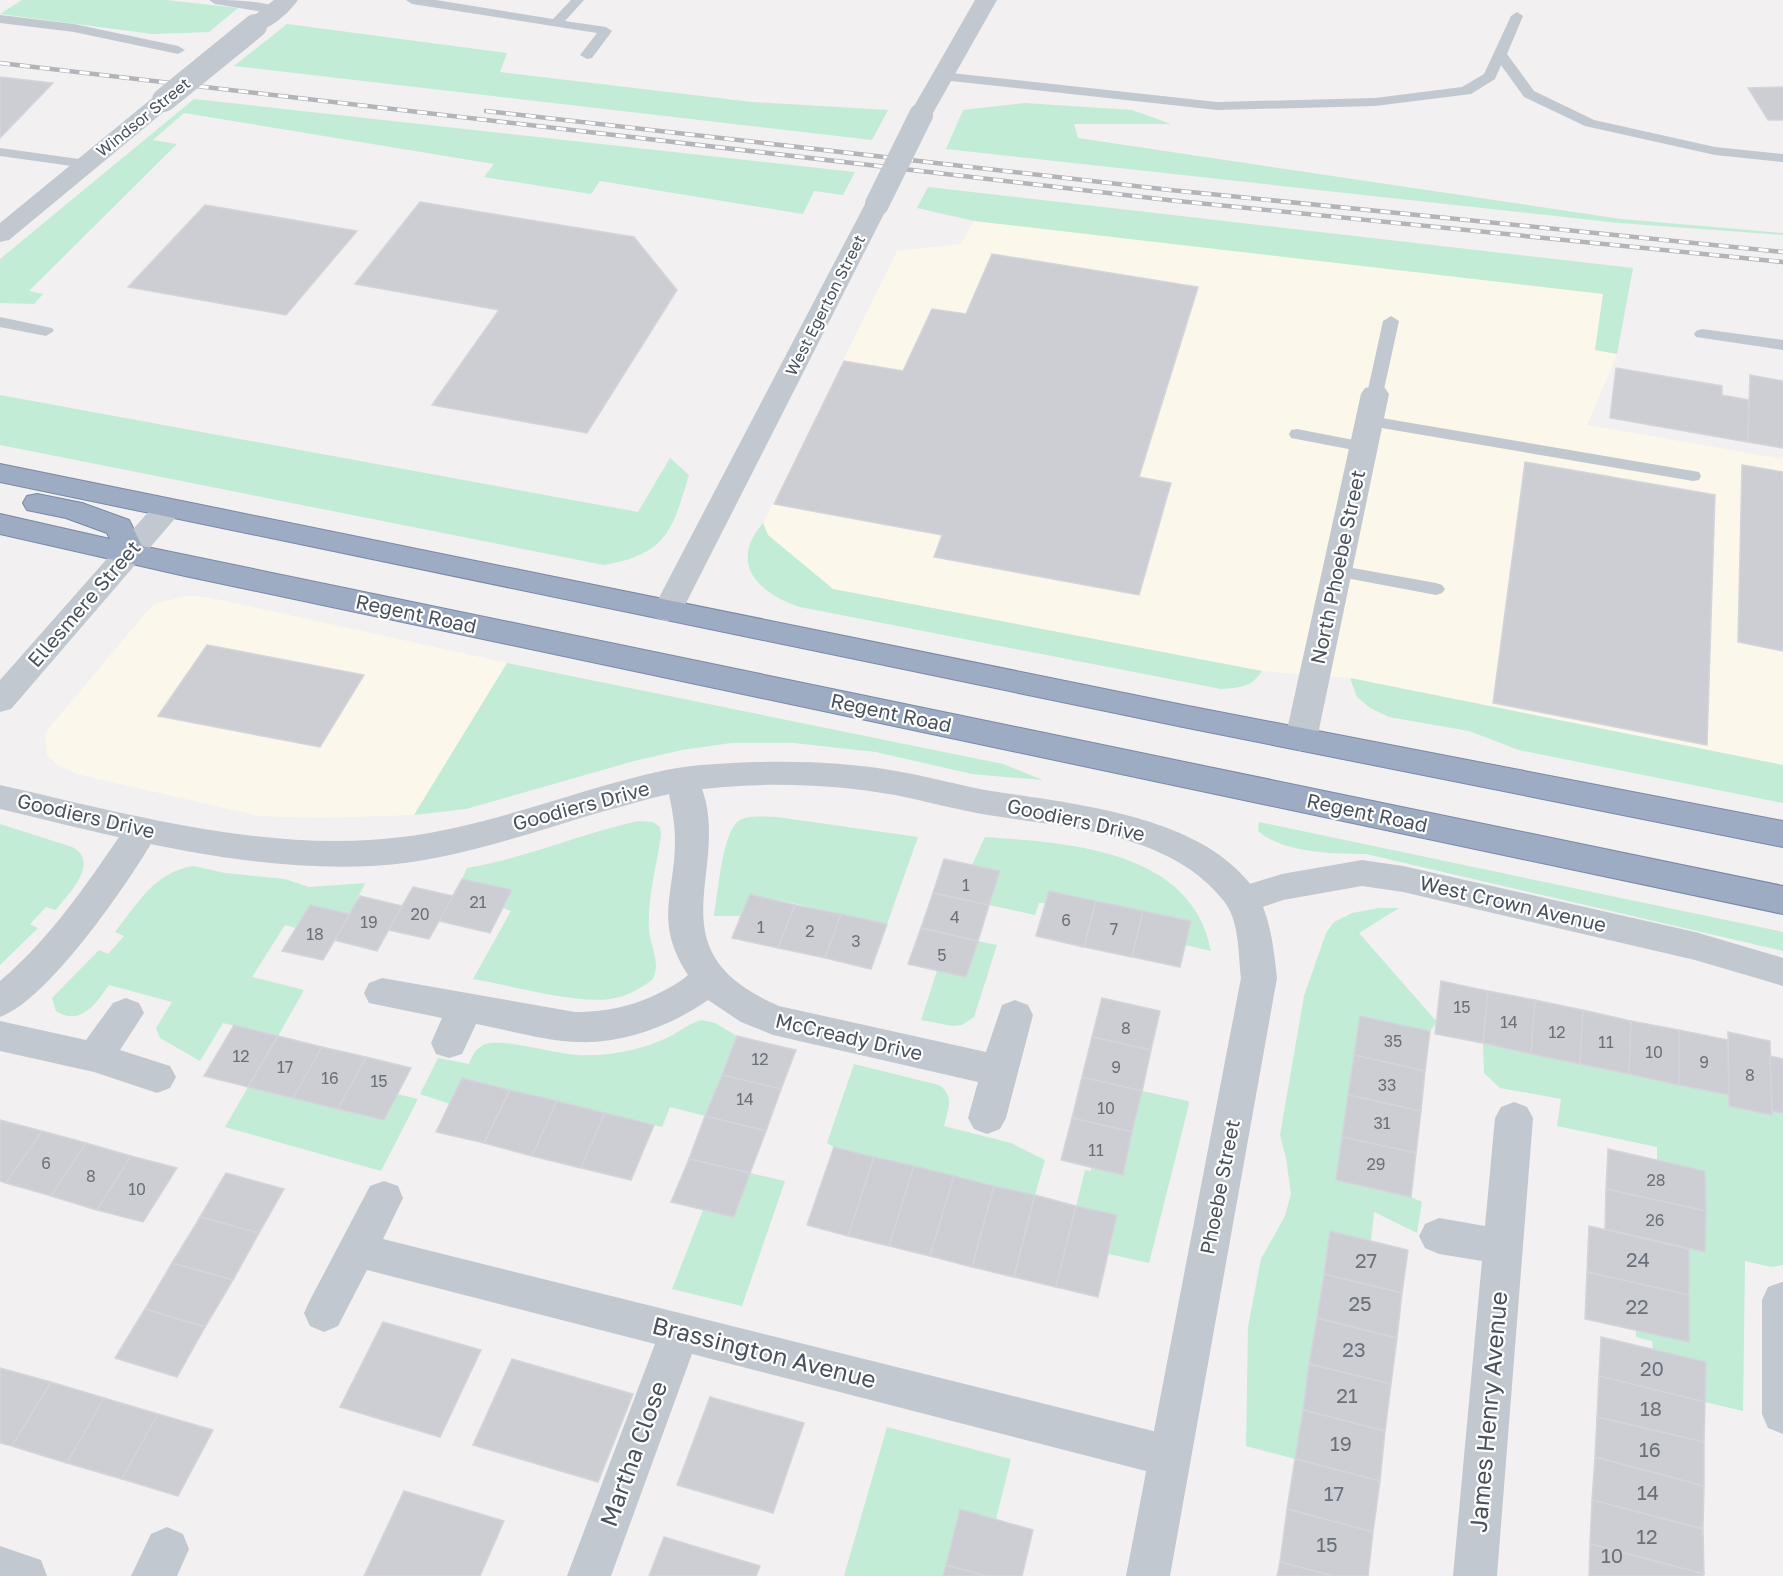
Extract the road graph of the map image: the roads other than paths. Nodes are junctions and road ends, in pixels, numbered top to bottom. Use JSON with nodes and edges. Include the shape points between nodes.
{"nodes":[{"id":1,"x":215,"y":0,"type":"edge"},
{"id":2,"x":412,"y":0,"type":"edge"},
{"id":3,"x":486,"y":0,"type":"edge"},
{"id":4,"x":578,"y":0,"type":"edge"},
{"id":5,"x":986,"y":0,"type":"edge"},
{"id":6,"x":281,"y":5,"type":"edge"},
{"id":7,"x":475,"y":10,"type":"junction"},
{"id":8,"x":1517,"y":16,"type":"dead end"},
{"id":9,"x":0,"y":19,"type":"edge"},
{"id":10,"x":556,"y":23,"type":"junction"},
{"id":11,"x":178,"y":50,"type":"dead end"},
{"id":12,"x":1500,"y":54,"type":"junction"},
{"id":13,"x":587,"y":55,"type":"dead end"},
{"id":14,"x":942,"y":76,"type":"junction"},
{"id":15,"x":0,"y":152,"type":"edge"},
{"id":16,"x":1783,"y":158,"type":"edge"},
{"id":17,"x":86,"y":164,"type":"junction"},
{"id":18,"x":0,"y":235,"type":"edge"},
{"id":19,"x":1391,"y":321,"type":"dead end"},
{"id":20,"x":0,"y":322,"type":"edge"},
{"id":21,"x":46,"y":331,"type":"dead end"},
{"id":22,"x":1702,"y":334,"type":"dead end"},
{"id":23,"x":1783,"y":345,"type":"edge"},
{"id":24,"x":1370,"y":421,"type":"junction"},
{"id":25,"x":1297,"y":434,"type":"dead end"},
{"id":26,"x":0,"y":473,"type":"edge"},
{"id":27,"x":1694,"y":476,"type":"dead end"},
{"id":28,"x":0,"y":496,"type":"edge"},
{"id":29,"x":168,"y":508,"type":"junction"},
{"id":30,"x":0,"y":524,"type":"edge"},
{"id":31,"x":130,"y":552,"type":"junction"},
{"id":32,"x":1336,"y":571,"type":"junction"},
{"id":33,"x":1436,"y":589,"type":"dead end"},
{"id":34,"x":667,"y":611,"type":"junction"},
{"id":35,"x":0,"y":701,"type":"edge"},
{"id":36,"x":1301,"y":739,"type":"junction"},
{"id":37,"x":682,"y":780,"type":"junction"},
{"id":38,"x":0,"y":797,"type":"edge"},
{"id":39,"x":142,"y":830,"type":"junction"},
{"id":40,"x":1783,"y":834,"type":"edge"},
{"id":41,"x":1162,"y":838,"type":"joint"},
{"id":42,"x":1242,"y":900,"type":"junction"},
{"id":43,"x":1783,"y":900,"type":"edge"},
{"id":44,"x":1783,"y":972,"type":"edge"},
{"id":45,"x":709,"y":978,"type":"junction"},
{"id":46,"x":382,"y":993,"type":"dead end"},
{"id":47,"x":0,"y":1002,"type":"edge"},
{"id":48,"x":465,"y":1009,"type":"junction"},
{"id":49,"x":126,"y":1012,"type":"dead end"},
{"id":50,"x":1015,"y":1015,"type":"dead end"},
{"id":51,"x":0,"y":1036,"type":"edge"},
{"id":52,"x":449,"y":1043,"type":"dead end"},
{"id":53,"x":94,"y":1057,"type":"junction"},
{"id":54,"x":999,"y":1071,"type":"junction"},
{"id":55,"x":157,"y":1077,"type":"dead end"},
{"id":56,"x":987,"y":1118,"type":"dead end"},
{"id":57,"x":1514,"y":1118,"type":"dead end"},
{"id":58,"x":384,"y":1198,"type":"dead end"},
{"id":59,"x":1438,"y":1236,"type":"dead end"},
{"id":60,"x":1503,"y":1247,"type":"junction"},
{"id":61,"x":358,"y":1250,"type":"junction"},
{"id":62,"x":1782,"y":1300,"type":"edge"},
{"id":63,"x":324,"y":1313,"type":"dead end"},
{"id":64,"x":680,"y":1331,"type":"junction"},
{"id":65,"x":1783,"y":1374,"type":"edge"},
{"id":66,"x":1783,"y":1414,"type":"edge"},
{"id":67,"x":1170,"y":1456,"type":"junction"},
{"id":68,"x":0,"y":1568,"type":"edge"},
{"id":69,"x":25,"y":1576,"type":"edge"},
{"id":70,"x":589,"y":1576,"type":"edge"},
{"id":71,"x":1149,"y":1576,"type":"edge"},
{"id":72,"x":1474,"y":1576,"type":"edge"}],
"edges":[{"from":1,"to":6,"type":"lane"},
{"from":2,"to":7,"type":"lane"},
{"from":3,"to":7,"type":"lane"},
{"from":4,"to":10,"type":"lane"},
{"from":5,"to":14,"type":"street","name":"West Egerton Street"},
{"from":6,"to":17,"type":"street","name":"Windsor Street","bridge":true},
{"from":7,"to":10,"type":"lane"},
{"from":8,"to":12,"type":"lane"},
{"from":9,"to":11,"type":"lane","via":[[74,28]]},
{"from":10,"to":13,"type":"lane","via":[[606,31]]},
{"from":12,"to":14,"type":"lane","via":[[1490,76],[1466,91],[1375,102],[1217,106]]},
{"from":12,"to":16,"type":"lane","via":[[1528,94],[1590,123],[1715,151]]},
{"from":14,"to":34,"type":"street","name":"West Egerton Street","bridge":true},
{"from":15,"to":17,"type":"lane"},
{"from":17,"to":18,"type":"street","name":"Windsor Street"},
{"from":19,"to":24,"type":"lane"},
{"from":20,"to":21,"type":"lane"},
{"from":22,"to":23,"type":"lane"},
{"from":24,"to":25,"type":"lane"},
{"from":24,"to":27,"type":"lane"},
{"from":24,"to":32,"type":"street","name":"North Phoebe Street"},
{"from":26,"to":29,"type":"highway"},
{"from":28,"to":31,"type":"highway","via":[[72,510],[120,527]]},
{"from":29,"to":31,"type":"street","name":"Ellesmere Street"},
{"from":29,"to":34,"type":"highway"},
{"from":30,"to":31,"type":"highway","name":"Regent Road"},
{"from":31,"to":35,"type":"street","name":"Ellesmere Street"},
{"from":31,"to":43,"type":"highway","name":"Regent Road"},
{"from":32,"to":33,"type":"lane"},
{"from":32,"to":36,"type":"street","name":"North Phoebe Street"},
{"from":34,"to":36,"type":"highway"},
{"from":36,"to":40,"type":"highway"},
{"from":37,"to":39,"type":"street","name":"Goodiers Drive","via":[[515,825],[378,852],[278,851],[211,844]]},
{"from":37,"to":41,"type":"street","name":"Goodiers Drive","via":[[766,772],[886,781]]},
{"from":37,"to":45,"type":"street","name":"McCready Drive","via":[[692,840],[686,923],[698,961]]},
{"from":38,"to":39,"type":"street","name":"Goodiers Drive"},
{"from":39,"to":47,"type":"street","via":[[67,936],[24,983]]},
{"from":41,"to":42,"type":"street","name":"Phoebe Street","via":[[1202,860]]},
{"from":42,"to":44,"type":"street","name":"West Crown Avenue","via":[[1282,887],[1362,873],[1695,946]]},
{"from":42,"to":67,"type":"street","name":"Phoebe Street","via":[[1252,924],[1259,978]]},
{"from":45,"to":48,"type":"street","via":[[689,996],[612,1026],[575,1028]]},
{"from":45,"to":54,"type":"street","name":"McCready Drive","via":[[733,1000],[773,1020]]},
{"from":46,"to":48,"type":"street"},
{"from":48,"to":52,"type":"street"},
{"from":49,"to":53,"type":"street"},
{"from":50,"to":54,"type":"street"},
{"from":51,"to":53,"type":"street"},
{"from":53,"to":55,"type":"street"},
{"from":54,"to":56,"type":"street"},
{"from":57,"to":60,"type":"street","name":"James Henry Avenue"},
{"from":58,"to":61,"type":"street"},
{"from":59,"to":60,"type":"street"},
{"from":60,"to":72,"type":"street","name":"James Henry Avenue"},
{"from":61,"to":63,"type":"street"},
{"from":61,"to":64,"type":"street","name":"Brassington Avenue"},
{"from":62,"to":65,"type":"street"},
{"from":64,"to":67,"type":"street","name":"Brassington Avenue"},
{"from":64,"to":70,"type":"street","name":"Martha Close"},
{"from":65,"to":66,"type":"street"},
{"from":67,"to":71,"type":"street","name":"Phoebe Street"},
{"from":68,"to":69,"type":"street"}]}
